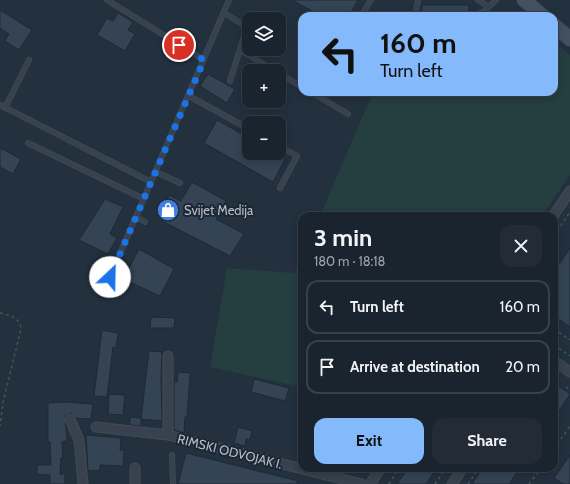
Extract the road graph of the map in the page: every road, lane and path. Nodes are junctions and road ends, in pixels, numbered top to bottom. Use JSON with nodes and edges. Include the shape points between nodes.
{"nodes":[{"id":1,"x":107,"y":0,"type":"edge"},
{"id":2,"x":229,"y":0,"type":"edge"},
{"id":3,"x":371,"y":0,"type":"edge"},
{"id":4,"x":418,"y":0,"type":"edge"},
{"id":5,"x":478,"y":0,"type":"edge"},
{"id":6,"x":496,"y":0,"type":"edge"},
{"id":7,"x":524,"y":0,"type":"edge"},
{"id":8,"x":490,"y":7,"type":"junction"},
{"id":9,"x":224,"y":12,"type":"junction"},
{"id":10,"x":364,"y":12,"type":"edge"},
{"id":11,"x":416,"y":12,"type":"edge"},
{"id":12,"x":481,"y":12,"type":"edge"},
{"id":13,"x":538,"y":12,"type":"edge"},
{"id":14,"x":558,"y":28,"type":"edge"},
{"id":15,"x":570,"y":39,"type":"edge"},
{"id":16,"x":240,"y":50,"type":"junction"},
{"id":17,"x":29,"y":60,"type":"dead end"},
{"id":18,"x":204,"y":60,"type":"junction"},
{"id":19,"x":263,"y":64,"type":"edge"},
{"id":20,"x":286,"y":77,"type":"edge"},
{"id":21,"x":230,"y":81,"type":"dead end"},
{"id":22,"x":298,"y":85,"type":"edge"},
{"id":23,"x":189,"y":96,"type":"junction"},
{"id":24,"x":318,"y":96,"type":"edge"},
{"id":25,"x":2,"y":106,"type":"edge"},
{"id":26,"x":348,"y":114,"type":"dead end"},
{"id":27,"x":242,"y":125,"type":"edge"},
{"id":28,"x":28,"y":143,"type":"dead end"},
{"id":29,"x":286,"y":150,"type":"edge"},
{"id":30,"x":156,"y":172,"type":"junction"},
{"id":31,"x":151,"y":182,"type":"junction"},
{"id":32,"x":180,"y":183,"type":"dead end"},
{"id":33,"x":280,"y":188,"type":"dead end"},
{"id":34,"x":570,"y":191,"type":"edge"},
{"id":35,"x":144,"y":199,"type":"junction"},
{"id":36,"x":556,"y":212,"type":"edge"},
{"id":37,"x":570,"y":212,"type":"edge"},
{"id":38,"x":136,"y":217,"type":"junction"},
{"id":39,"x":145,"y":222,"type":"dead end"},
{"id":40,"x":558,"y":230,"type":"edge"},
{"id":41,"x":110,"y":277,"type":"dead end"},
{"id":42,"x":0,"y":313,"type":"edge"},
{"id":43,"x":558,"y":332,"type":"edge"},
{"id":44,"x":570,"y":340,"type":"edge"},
{"id":45,"x":558,"y":348,"type":"edge"},
{"id":46,"x":168,"y":356,"type":"dead end"},
{"id":47,"x":570,"y":356,"type":"edge"},
{"id":48,"x":558,"y":364,"type":"edge"},
{"id":49,"x":570,"y":372,"type":"edge"},
{"id":50,"x":566,"y":386,"type":"dead end"},
{"id":51,"x":570,"y":390,"type":"edge"},
{"id":52,"x":70,"y":419,"type":"dead end"},
{"id":53,"x":0,"y":426,"type":"edge"},
{"id":54,"x":570,"y":426,"type":"edge"},
{"id":55,"x":96,"y":427,"type":"dead end"},
{"id":56,"x":168,"y":435,"type":"junction"},
{"id":57,"x":558,"y":443,"type":"edge"},
{"id":58,"x":172,"y":455,"type":"dead end"},
{"id":59,"x":135,"y":468,"type":"dead end"},
{"id":60,"x":298,"y":468,"type":"edge"},
{"id":61,"x":314,"y":472,"type":"edge"},
{"id":62,"x":378,"y":472,"type":"edge"},
{"id":63,"x":396,"y":472,"type":"edge"},
{"id":64,"x":443,"y":472,"type":"edge"},
{"id":65,"x":460,"y":472,"type":"edge"},
{"id":66,"x":476,"y":472,"type":"edge"},
{"id":67,"x":537,"y":472,"type":"edge"},
{"id":68,"x":83,"y":484,"type":"edge"},
{"id":69,"x":135,"y":484,"type":"edge"},
{"id":70,"x":173,"y":484,"type":"edge"},
{"id":71,"x":362,"y":484,"type":"edge"},
{"id":72,"x":370,"y":484,"type":"edge"},
{"id":73,"x":389,"y":484,"type":"edge"},
{"id":74,"x":435,"y":484,"type":"edge"},
{"id":75,"x":452,"y":484,"type":"edge"},
{"id":76,"x":468,"y":484,"type":"edge"},
{"id":77,"x":529,"y":484,"type":"edge"}],
"edges":[{"from":1,"to":18,"type":"lane"},
{"from":2,"to":9,"type":"lane"},
{"from":3,"to":10,"type":"lane"},
{"from":4,"to":11,"type":"lane"},
{"from":5,"to":8,"type":"lane"},
{"from":6,"to":8,"type":"lane"},
{"from":7,"to":13,"type":"main road"},
{"from":8,"to":12,"type":"lane"},
{"from":9,"to":16,"type":"lane","via":[[247,27]]},
{"from":9,"to":18,"type":"lane"},
{"from":14,"to":15,"type":"main road"},
{"from":16,"to":19,"type":"lane"},
{"from":16,"to":21,"type":"lane"},
{"from":17,"to":25,"type":"lane"},
{"from":18,"to":23,"type":"lane"},
{"from":20,"to":22,"type":"lane"},
{"from":23,"to":27,"type":"lane"},
{"from":23,"to":30,"type":"lane"},
{"from":24,"to":26,"type":"lane"},
{"from":25,"to":31,"type":"lane"},
{"from":28,"to":35,"type":"lane"},
{"from":29,"to":33,"type":"lane","via":[[297,156]]},
{"from":30,"to":31,"type":"lane"},
{"from":30,"to":32,"type":"lane"},
{"from":31,"to":35,"type":"lane"},
{"from":34,"to":36,"type":"street"},
{"from":35,"to":38,"type":"lane"},
{"from":37,"to":40,"type":"path"},
{"from":38,"to":39,"type":"lane"},
{"from":38,"to":41,"type":"lane"},
{"from":42,"to":53,"type":"path","via":[[14,317],[21,329],[3,402]]},
{"from":43,"to":44,"type":"path"},
{"from":45,"to":47,"type":"path"},
{"from":46,"to":56,"type":"street","name":"RIMSKI ODVOJAK I."},
{"from":48,"to":49,"type":"street"},
{"from":50,"to":51,"type":"path"},
{"from":52,"to":68,"type":"street","via":[[79,440]]},
{"from":54,"to":57,"type":"path"},
{"from":55,"to":56,"type":"street","name":"RIMSKI ODVOJAK I."},
{"from":56,"to":60,"type":"street","name":"RIMSKI ODVOJAK I."},
{"from":58,"to":70,"type":"lane"},
{"from":59,"to":69,"type":"street"},
{"from":61,"to":71,"type":"street","name":"RIMSKI ODVOJAK I."},
{"from":62,"to":72,"type":"street"},
{"from":63,"to":73,"type":"path"},
{"from":64,"to":74,"type":"path"},
{"from":65,"to":75,"type":"street"},
{"from":66,"to":76,"type":"path"},
{"from":67,"to":77,"type":"path"}]}
